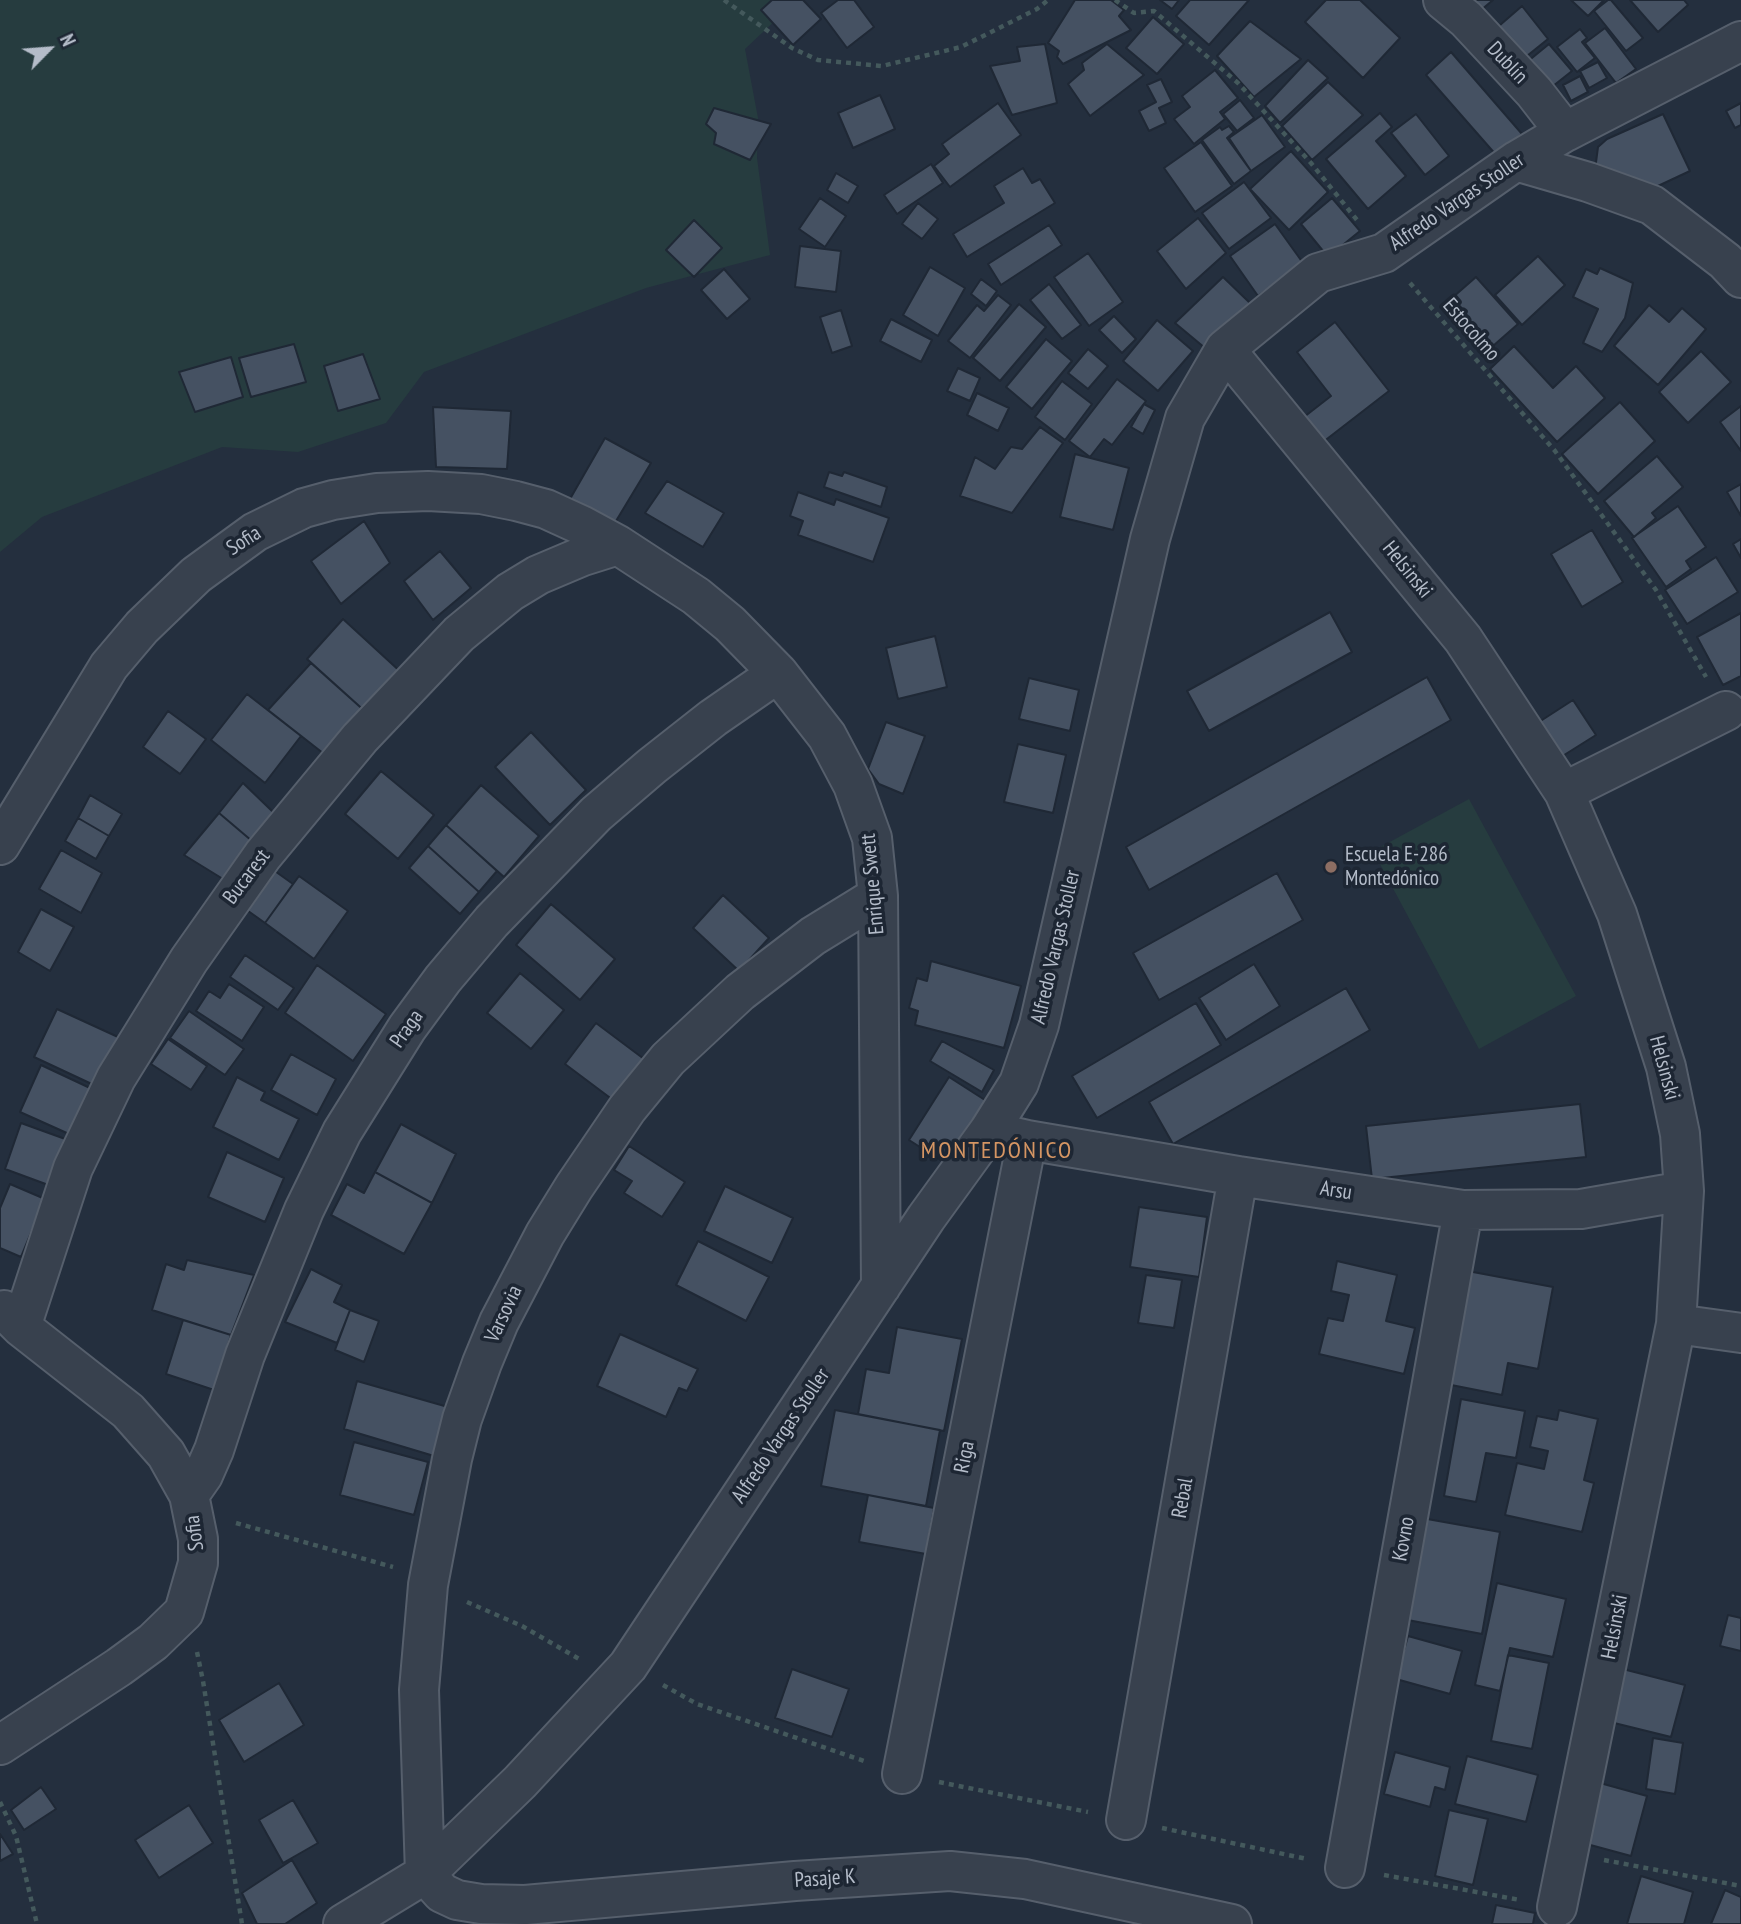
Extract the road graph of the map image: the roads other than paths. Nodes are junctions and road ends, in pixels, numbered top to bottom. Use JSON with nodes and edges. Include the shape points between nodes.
{"nodes":[{"id":1,"x":1443,"y":0,"type":"edge"},
{"id":2,"x":1741,"y":41,"type":"edge"},
{"id":3,"x":1565,"y":132,"type":"junction"},
{"id":4,"x":1516,"y":161,"type":"junction"},
{"id":5,"x":1741,"y":278,"type":"edge"},
{"id":6,"x":1225,"y":349,"type":"junction"},
{"id":7,"x":618,"y":545,"type":"junction"},
{"id":8,"x":778,"y":673,"type":"junction"},
{"id":9,"x":1726,"y":711,"type":"road end"},
{"id":10,"x":1564,"y":792,"type":"junction"},
{"id":11,"x":0,"y":845,"type":"edge"},
{"id":12,"x":878,"y":896,"type":"junction"},
{"id":13,"x":989,"y":1131,"type":"junction"},
{"id":14,"x":1027,"y":1140,"type":"junction"},
{"id":15,"x":1238,"y":1176,"type":"junction"},
{"id":16,"x":1684,"y":1191,"type":"junction"},
{"id":17,"x":1463,"y":1210,"type":"junction"},
{"id":18,"x":881,"y":1286,"type":"junction"},
{"id":19,"x":10,"y":1316,"type":"edge"},
{"id":20,"x":1676,"y":1324,"type":"junction"},
{"id":21,"x":1741,"y":1333,"type":"edge"},
{"id":22,"x":189,"y":1495,"type":"junction"},
{"id":23,"x":0,"y":1745,"type":"edge"},
{"id":24,"x":902,"y":1774,"type":"dead end"},
{"id":25,"x":1126,"y":1820,"type":"dead end"},
{"id":26,"x":1345,"y":1868,"type":"dead end"},
{"id":27,"x":425,"y":1874,"type":"junction"},
{"id":28,"x":1558,"y":1908,"type":"dead end"},
{"id":29,"x":343,"y":1924,"type":"edge"},
{"id":30,"x":1232,"y":1924,"type":"edge"}],
"edges":[{"from":1,"to":3,"type":"street","name":"Dublín","via":[[1534,92]]},
{"from":2,"to":3,"type":"street","name":"Alfredo Vargas Stoller"},
{"from":3,"to":4,"type":"street","name":"Alfredo Vargas Stoller"},
{"from":4,"to":5,"type":"street","via":[[1651,205]]},
{"from":4,"to":6,"type":"street","name":"Alfredo Vargas Stoller","via":[[1384,253],[1318,273]]},
{"from":6,"to":10,"type":"street","name":"Helsinski","via":[[1463,639]]},
{"from":6,"to":13,"type":"street","name":"Alfredo Vargas Stoller","via":[[1185,418],[1150,539],[1039,1025],[1019,1083]]},
{"from":7,"to":8,"type":"street","name":"Enrique Swett","via":[[696,596]]},
{"from":7,"to":11,"type":"street","name":"Sofia","via":[[546,509],[481,494],[377,493],[333,500],[276,520],[196,575],[142,627],[109,666]]},
{"from":7,"to":19,"type":"street","name":"Bucarest","via":[[538,575],[459,634],[360,737],[263,855],[189,960],[116,1078]]},
{"from":8,"to":12,"type":"street","name":"Enrique Swett","via":[[827,736],[853,785],[872,838]]},
{"from":8,"to":22,"type":"street","name":"Praga","via":[[713,718],[596,814],[492,921],[407,1028],[342,1132],[304,1210],[245,1354],[214,1450]]},
{"from":9,"to":10,"type":"street"},
{"from":10,"to":16,"type":"street","name":"Helsinski","via":[[1617,914],[1666,1067],[1680,1134]]},
{"from":12,"to":18,"type":"street","name":"Enrique Swett"},
{"from":12,"to":27,"type":"street","name":"Varsovia","via":[[813,936],[740,992],[668,1059],[574,1187],[499,1322],[462,1419],[428,1585],[419,1690]]},
{"from":13,"to":14,"type":"street","name":"Arsu"},
{"from":13,"to":18,"type":"street","name":"Alfredo Vargas Stoller"},
{"from":14,"to":15,"type":"street","name":"Arsu"},
{"from":14,"to":24,"type":"street","name":"Riga"},
{"from":15,"to":17,"type":"street","name":"Arsu"},
{"from":15,"to":25,"type":"street","name":"Rebal"},
{"from":16,"to":17,"type":"street","name":"Arsu","via":[[1581,1209]]},
{"from":16,"to":20,"type":"street","name":"Helsinski"},
{"from":17,"to":26,"type":"street","name":"Kovno"},
{"from":18,"to":27,"type":"street","name":"Alfredo Vargas Stoller","via":[[628,1666],[520,1782]]},
{"from":19,"to":22,"type":"street","name":"Sofia","via":[[134,1417],[166,1454]]},
{"from":20,"to":21,"type":"street"},
{"from":20,"to":28,"type":"street","name":"Helsinski"},
{"from":22,"to":23,"type":"street","name":"Sofia","via":[[198,1563],[184,1612],[119,1667]]},
{"from":27,"to":29,"type":"street","name":"Alfredo Vargas Stoller"},
{"from":27,"to":30,"type":"street","name":"Pasaje K","via":[[442,1893],[457,1900],[525,1905],[950,1871],[1025,1879]]}]}
